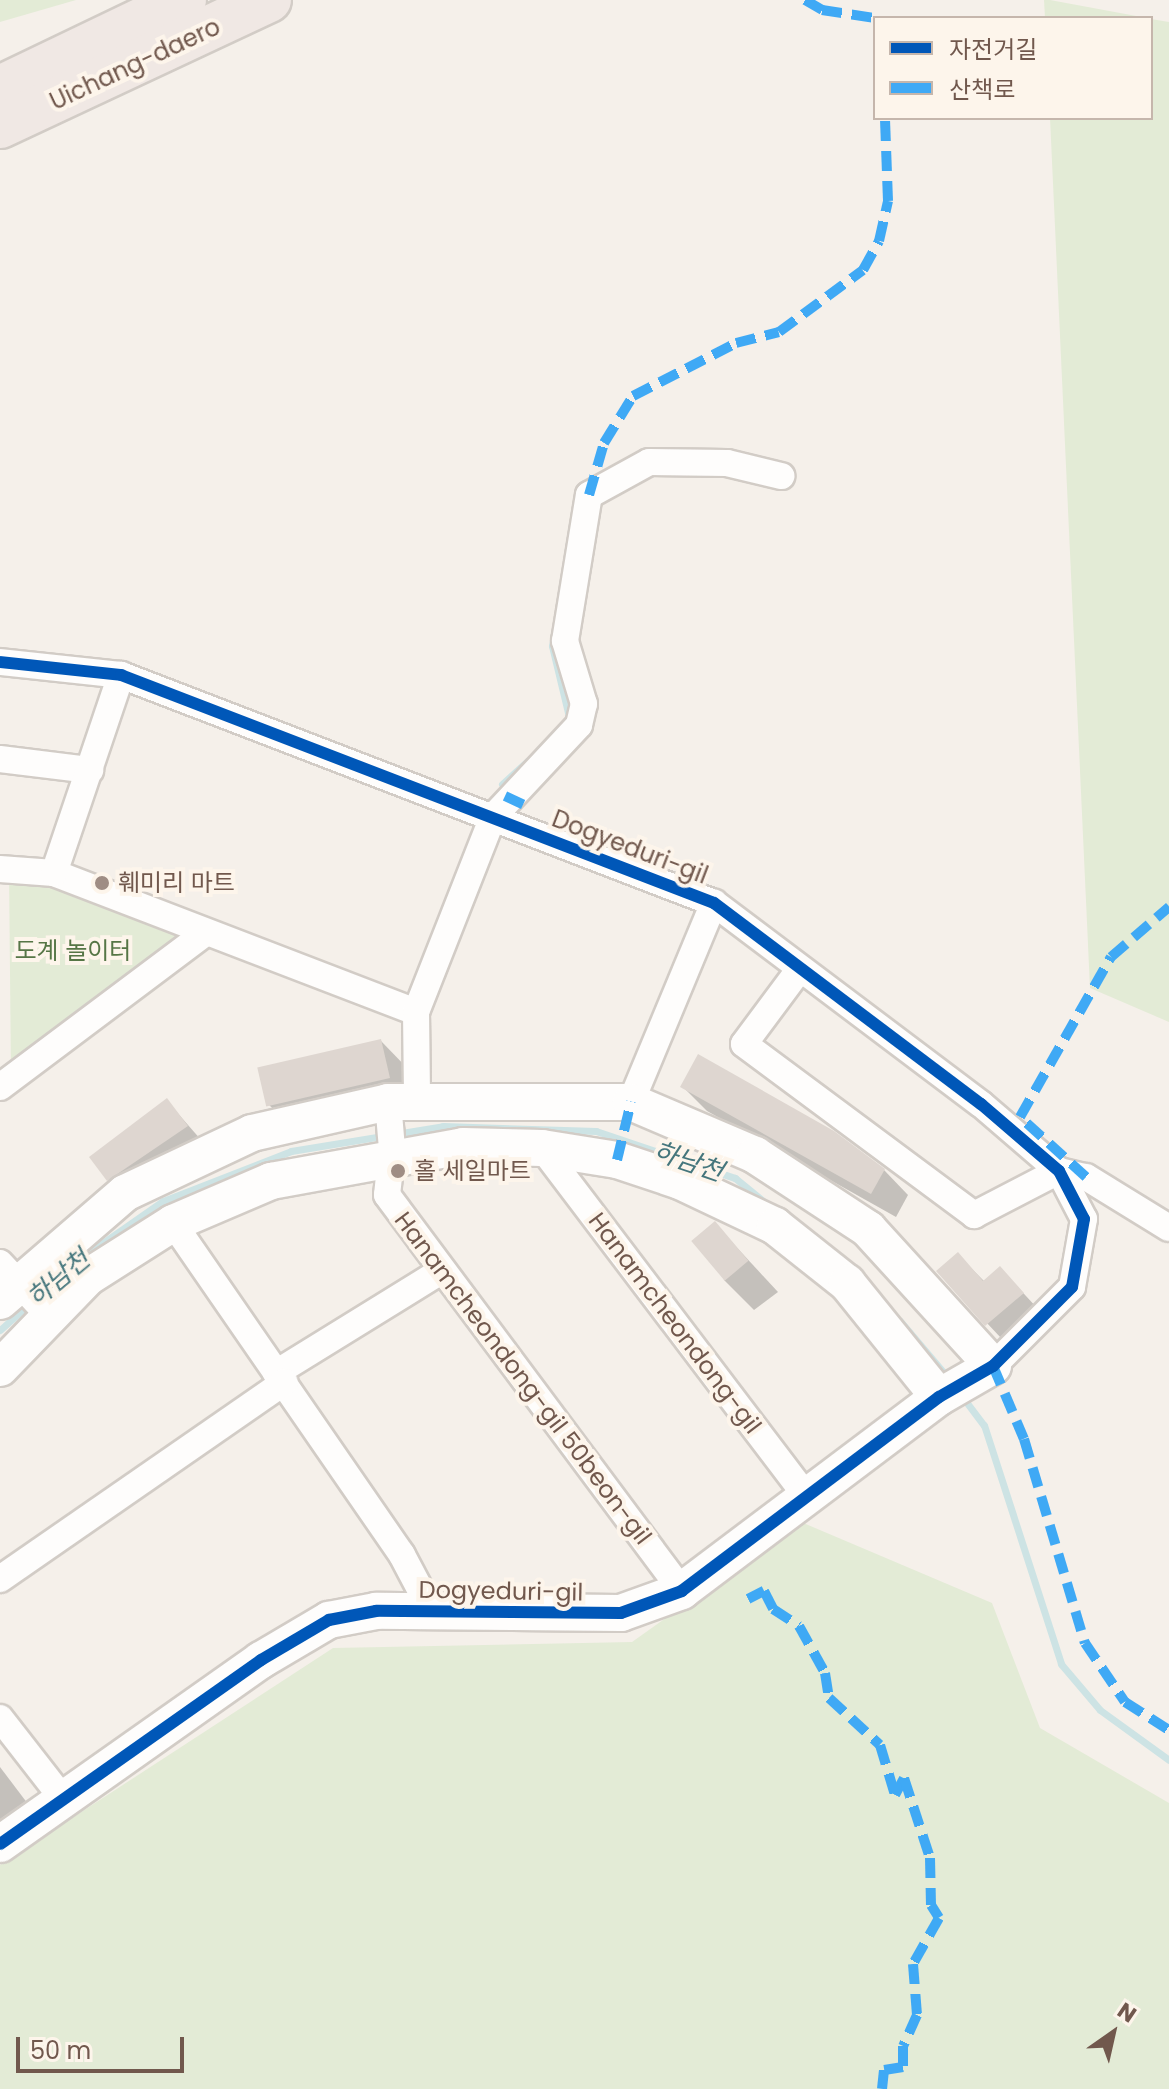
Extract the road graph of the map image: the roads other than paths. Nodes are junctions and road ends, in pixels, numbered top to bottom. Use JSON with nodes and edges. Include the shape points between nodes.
{"nodes":[{"id":1,"x":184,"y":0,"type":"edge"},
{"id":2,"x":269,"y":0,"type":"edge"},
{"id":3,"x":0,"y":88,"type":"edge"},
{"id":4,"x":0,"y":126,"type":"edge"},
{"id":5,"x":781,"y":476,"type":"dead end"},
{"id":6,"x":0,"y":662,"type":"edge"},
{"id":7,"x":121,"y":675,"type":"junction"},
{"id":8,"x":0,"y":759,"type":"edge"},
{"id":9,"x":90,"y":770,"type":"junction"},
{"id":10,"x":493,"y":817,"type":"junction"},
{"id":11,"x":0,"y":869,"type":"edge"},
{"id":12,"x":54,"y":873,"type":"junction"},
{"id":13,"x":714,"y":903,"type":"junction"},
{"id":14,"x":205,"y":933,"type":"junction"},
{"id":15,"x":799,"y":970,"type":"junction"},
{"id":16,"x":416,"y":1012,"type":"junction"},
{"id":17,"x":0,"y":1087,"type":"edge"},
{"id":18,"x":631,"y":1102,"type":"junction"},
{"id":19,"x":398,"y":1107,"type":"junction"},
{"id":20,"x":542,"y":1148,"type":"junction"},
{"id":21,"x":391,"y":1153,"type":"junction"},
{"id":22,"x":1059,"y":1171,"type":"junction"},
{"id":23,"x":173,"y":1223,"type":"junction"},
{"id":24,"x":1169,"y":1228,"type":"edge"},
{"id":25,"x":441,"y":1271,"type":"junction"},
{"id":26,"x":11,"y":1284,"type":"edge"},
{"id":27,"x":50,"y":1315,"type":"junction"},
{"id":28,"x":0,"y":1368,"type":"edge"},
{"id":29,"x":985,"y":1371,"type":"junction"},
{"id":30,"x":281,"y":1377,"type":"junction"},
{"id":31,"x":942,"y":1396,"type":"junction"},
{"id":32,"x":807,"y":1497,"type":"junction"},
{"id":33,"x":0,"y":1579,"type":"edge"},
{"id":34,"x":682,"y":1591,"type":"junction"},
{"id":35,"x":432,"y":1612,"type":"junction"},
{"id":36,"x":0,"y":1718,"type":"edge"},
{"id":37,"x":63,"y":1799,"type":"junction"},
{"id":38,"x":0,"y":1844,"type":"edge"}],
"edges":[{"from":1,"to":3,"type":"highway","name":"Uichang-daero"},
{"from":2,"to":4,"type":"highway","name":"Uichang-daero"},
{"from":5,"to":10,"type":"street","via":[[727,463],[649,462],[589,495],[565,641],[584,704],[579,725]]},
{"from":6,"to":7,"type":"street","name":"Dogyeduri-gil"},
{"from":7,"to":9,"type":"street"},
{"from":7,"to":10,"type":"street","name":"Dogyeduri-gil"},
{"from":8,"to":9,"type":"street"},
{"from":9,"to":12,"type":"street"},
{"from":10,"to":13,"type":"street","name":"Dogyeduri-gil"},
{"from":10,"to":16,"type":"street"},
{"from":11,"to":12,"type":"street"},
{"from":12,"to":14,"type":"street"},
{"from":13,"to":15,"type":"street","name":"Dogyeduri-gil"},
{"from":13,"to":18,"type":"street","name":"Dogyeduri-gil"},
{"from":14,"to":16,"type":"street"},
{"from":14,"to":17,"type":"street"},
{"from":15,"to":22,"type":"street","name":"Dogyeduri-gil","via":[[981,1104]]},
{"from":15,"to":22,"type":"street","via":[[744,1044],[974,1215]]},
{"from":16,"to":19,"type":"street","name":"Hanamcheondong-gil 50beon-gil"},
{"from":18,"to":19,"type":"street"},
{"from":18,"to":29,"type":"street","via":[[755,1155],[868,1229]]},
{"from":19,"to":21,"type":"street","name":"Hanamcheondong-gil 50beon-gil"},
{"from":19,"to":26,"type":"street","via":[[252,1133],[125,1193]]},
{"from":20,"to":21,"type":"street","via":[[463,1146]]},
{"from":20,"to":31,"type":"street","via":[[617,1160],[680,1181],[775,1226],[847,1283]]},
{"from":20,"to":32,"type":"street","name":"Hanamcheondong-gil"},
{"from":21,"to":23,"type":"street","via":[[271,1181]]},
{"from":21,"to":25,"type":"street","name":"Hanamcheondong-gil 50beon-gil","via":[[387,1195]]},
{"from":22,"to":24,"type":"street","name":"Dogyeduri-gil","via":[[1086,1177]]},
{"from":22,"to":29,"type":"street","name":"Dogyeduri-gil","via":[[1084,1219],[1072,1287]]},
{"from":23,"to":27,"type":"street","via":[[88,1277]]},
{"from":23,"to":30,"type":"street"},
{"from":25,"to":30,"type":"street"},
{"from":25,"to":34,"type":"street","name":"Hanamcheondong-gil 50beon-gil"},
{"from":26,"to":27,"type":"street"},
{"from":27,"to":28,"type":"street"},
{"from":29,"to":31,"type":"street","name":"Dogyeduri-gil"},
{"from":30,"to":33,"type":"street"},
{"from":30,"to":35,"type":"street","via":[[402,1555]]},
{"from":31,"to":32,"type":"street","name":"Dogyeduri-gil"},
{"from":32,"to":34,"type":"street","name":"Dogyeduri-gil"},
{"from":34,"to":35,"type":"street","name":"Dogyeduri-gil","via":[[621,1613]]},
{"from":35,"to":37,"type":"street","name":"Dogyeduri-gil","via":[[376,1611],[329,1620],[261,1660]]},
{"from":36,"to":37,"type":"street"},
{"from":37,"to":38,"type":"street","name":"Dogyeduri-gil"}]}
